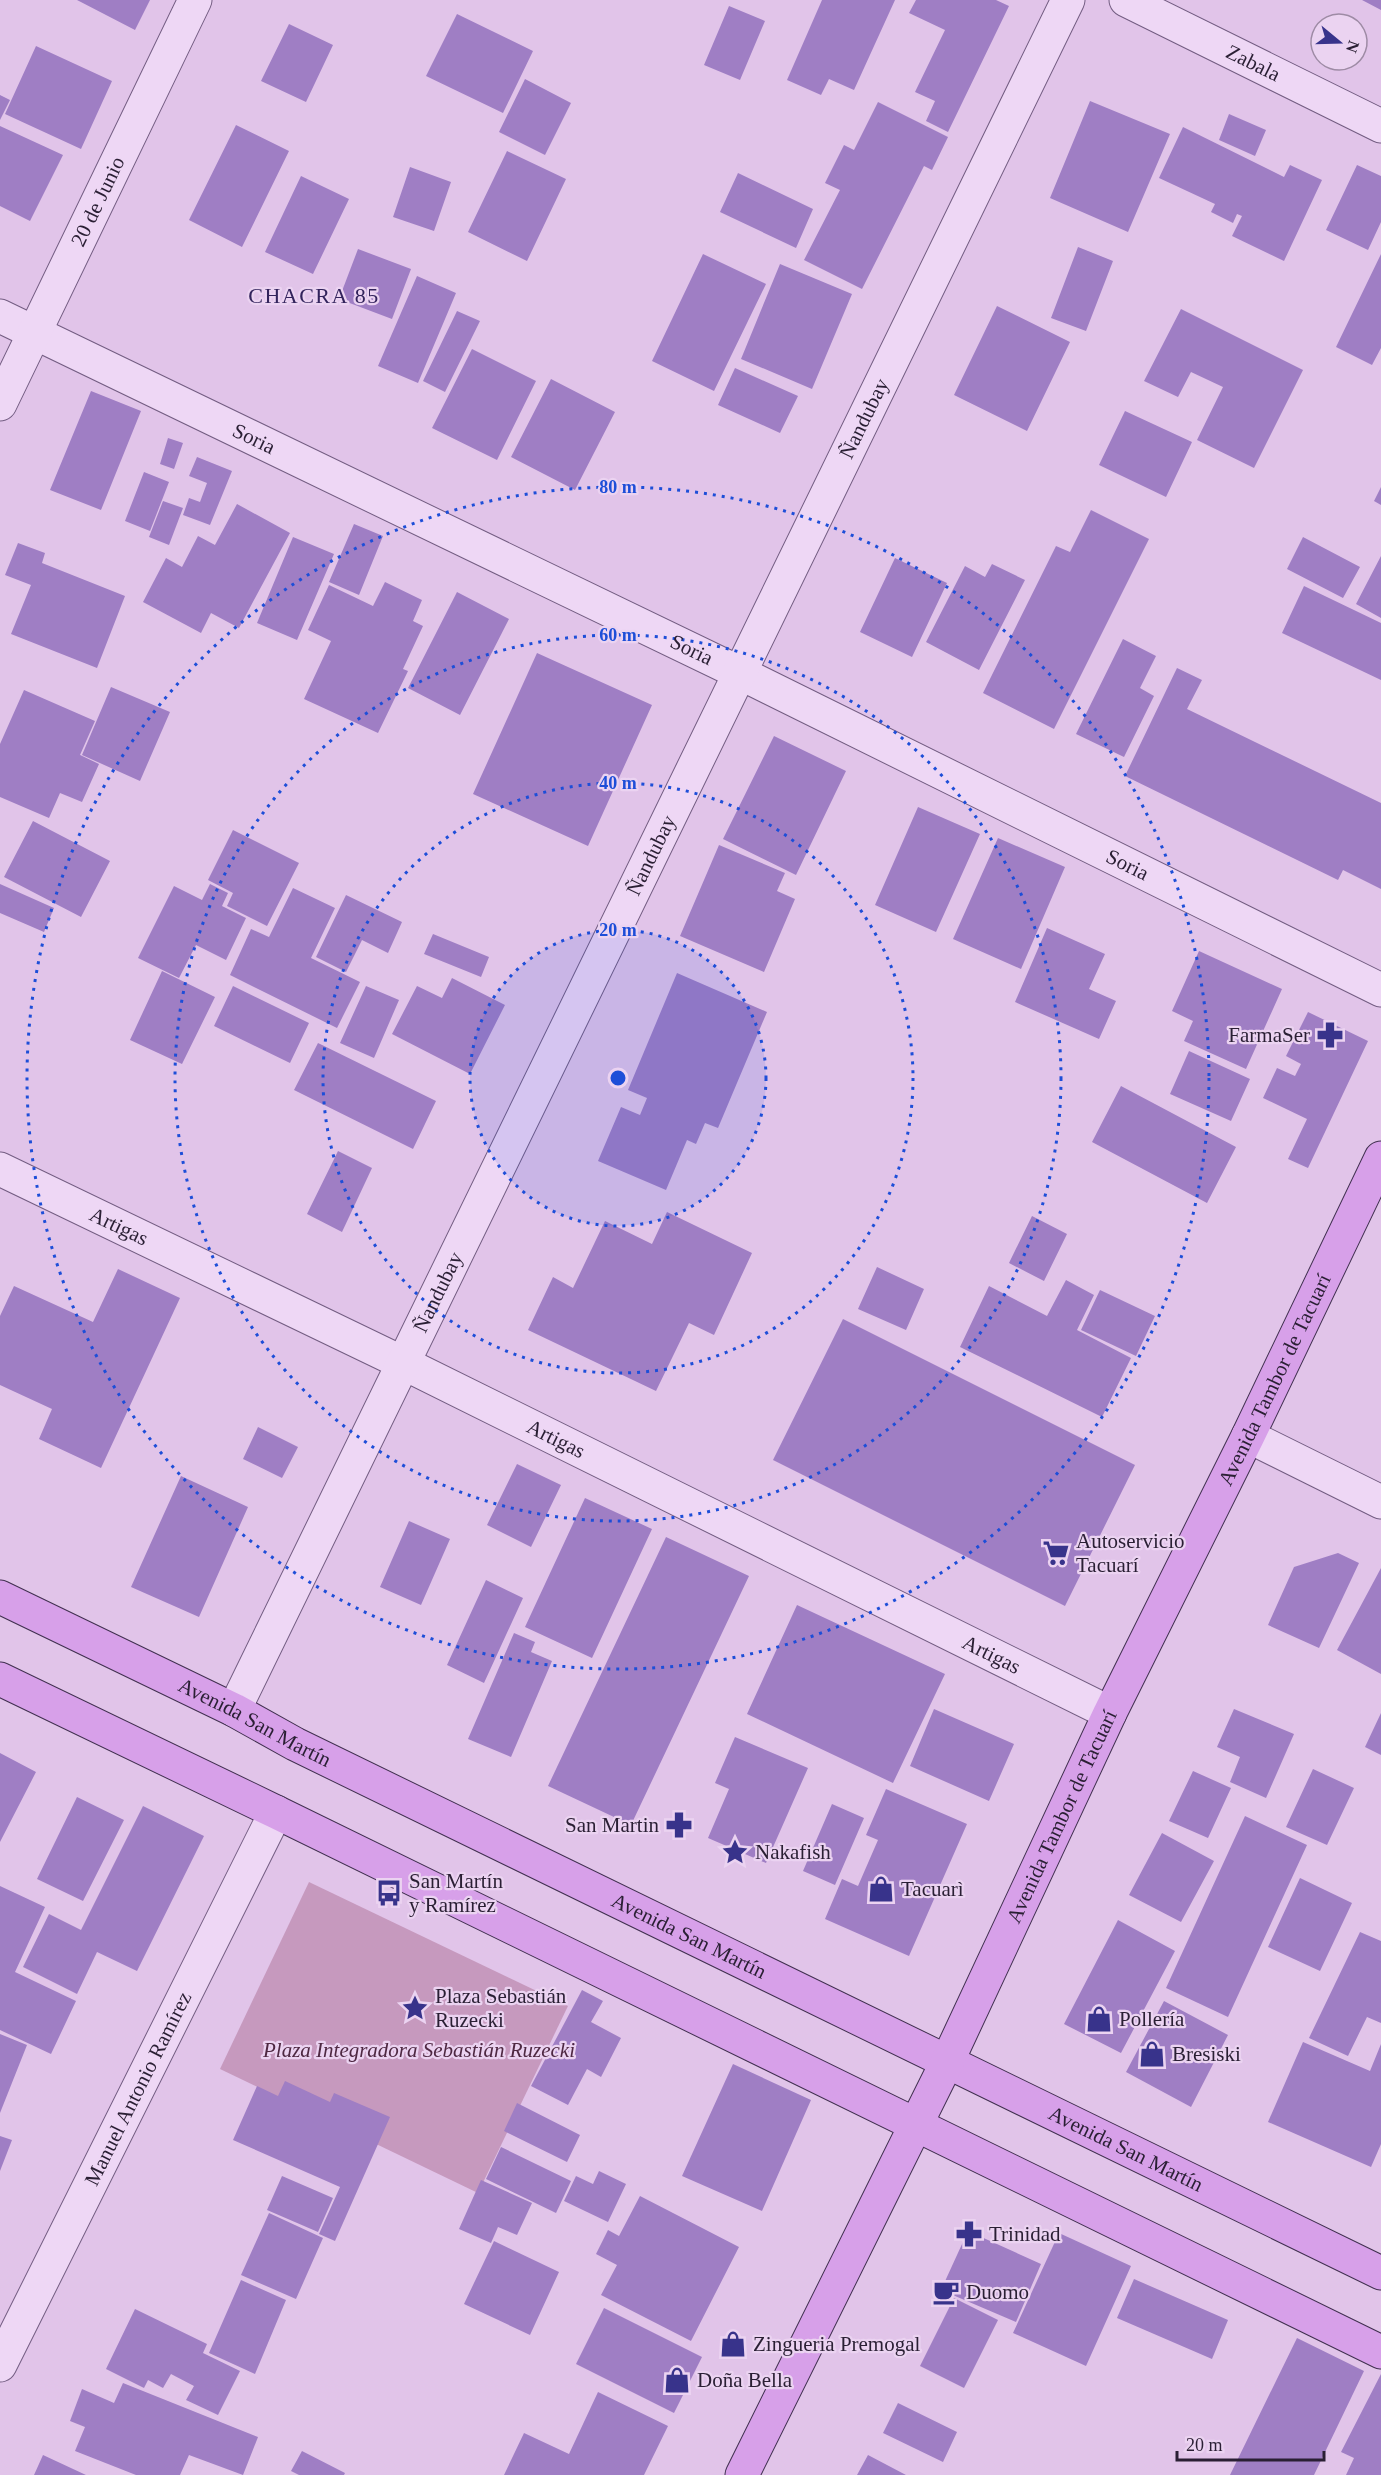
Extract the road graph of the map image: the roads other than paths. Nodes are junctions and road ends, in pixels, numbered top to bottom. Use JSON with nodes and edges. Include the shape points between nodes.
{"nodes":[{"id":1,"x":195,"y":0,"type":"edge"},
{"id":2,"x":1068,"y":0,"type":"edge"},
{"id":3,"x":1126,"y":0,"type":"edge"},
{"id":4,"x":1381,"y":126,"type":"edge"},
{"id":5,"x":0,"y":316,"type":"edge"},
{"id":6,"x":34,"y":333,"type":"junction"},
{"id":7,"x":0,"y":404,"type":"edge"},
{"id":8,"x":740,"y":673,"type":"junction"},
{"id":9,"x":1381,"y":990,"type":"edge"},
{"id":10,"x":1381,"y":1158,"type":"edge"},
{"id":11,"x":0,"y":1169,"type":"edge"},
{"id":12,"x":403,"y":1363,"type":"junction"},
{"id":13,"x":1248,"y":1436,"type":"junction"},
{"id":14,"x":1381,"y":1502,"type":"edge"},
{"id":15,"x":0,"y":1597,"type":"edge"},
{"id":16,"x":0,"y":1679,"type":"edge"},
{"id":17,"x":234,"y":1710,"type":"junction"},
{"id":18,"x":1110,"y":1713,"type":"junction"},
{"id":19,"x":276,"y":1812,"type":"junction"},
{"id":20,"x":947,"y":2062,"type":"junction"},
{"id":21,"x":916,"y":2126,"type":"junction"},
{"id":22,"x":1381,"y":2273,"type":"edge"},
{"id":23,"x":1381,"y":2352,"type":"edge"},
{"id":24,"x":0,"y":2365,"type":"edge"},
{"id":25,"x":742,"y":2475,"type":"edge"}],
"edges":[{"from":1,"to":6,"type":"street","name":"20 de Junio"},
{"from":2,"to":8,"type":"street","name":"Ñandubay"},
{"from":3,"to":4,"type":"street","name":"Zabala"},
{"from":5,"to":6,"type":"street","name":"Soria"},
{"from":6,"to":7,"type":"street","name":"20 de Junio"},
{"from":6,"to":8,"type":"street","name":"Soria"},
{"from":8,"to":9,"type":"street","name":"Soria"},
{"from":8,"to":12,"type":"street","name":"Ñandubay"},
{"from":10,"to":13,"type":"main road","name":"Avenida Tambor de Tacuarí"},
{"from":11,"to":12,"type":"street","name":"Artigas"},
{"from":12,"to":17,"type":"street","name":"Ñandubay"},
{"from":12,"to":18,"type":"street","name":"Artigas"},
{"from":13,"to":14,"type":"street"},
{"from":13,"to":18,"type":"main road","name":"Avenida Tambor de Tacuarí"},
{"from":15,"to":17,"type":"main road","name":"Avenida San Martín"},
{"from":16,"to":19,"type":"main road"},
{"from":17,"to":20,"type":"main road","name":"Avenida San Martín","via":[[295,1744]]},
{"from":18,"to":20,"type":"main road","name":"Avenida Tambor de Tacuarí"},
{"from":19,"to":21,"type":"main road"},
{"from":19,"to":24,"type":"street","name":"Manuel Antonio Ramírez"},
{"from":20,"to":21,"type":"main road","name":"Avenida Tambor de Tacuarí"},
{"from":20,"to":22,"type":"main road","name":"Avenida San Martín"},
{"from":21,"to":23,"type":"main road"},
{"from":21,"to":25,"type":"main road","name":"Avenida Tambor de Tacuarí"}]}
